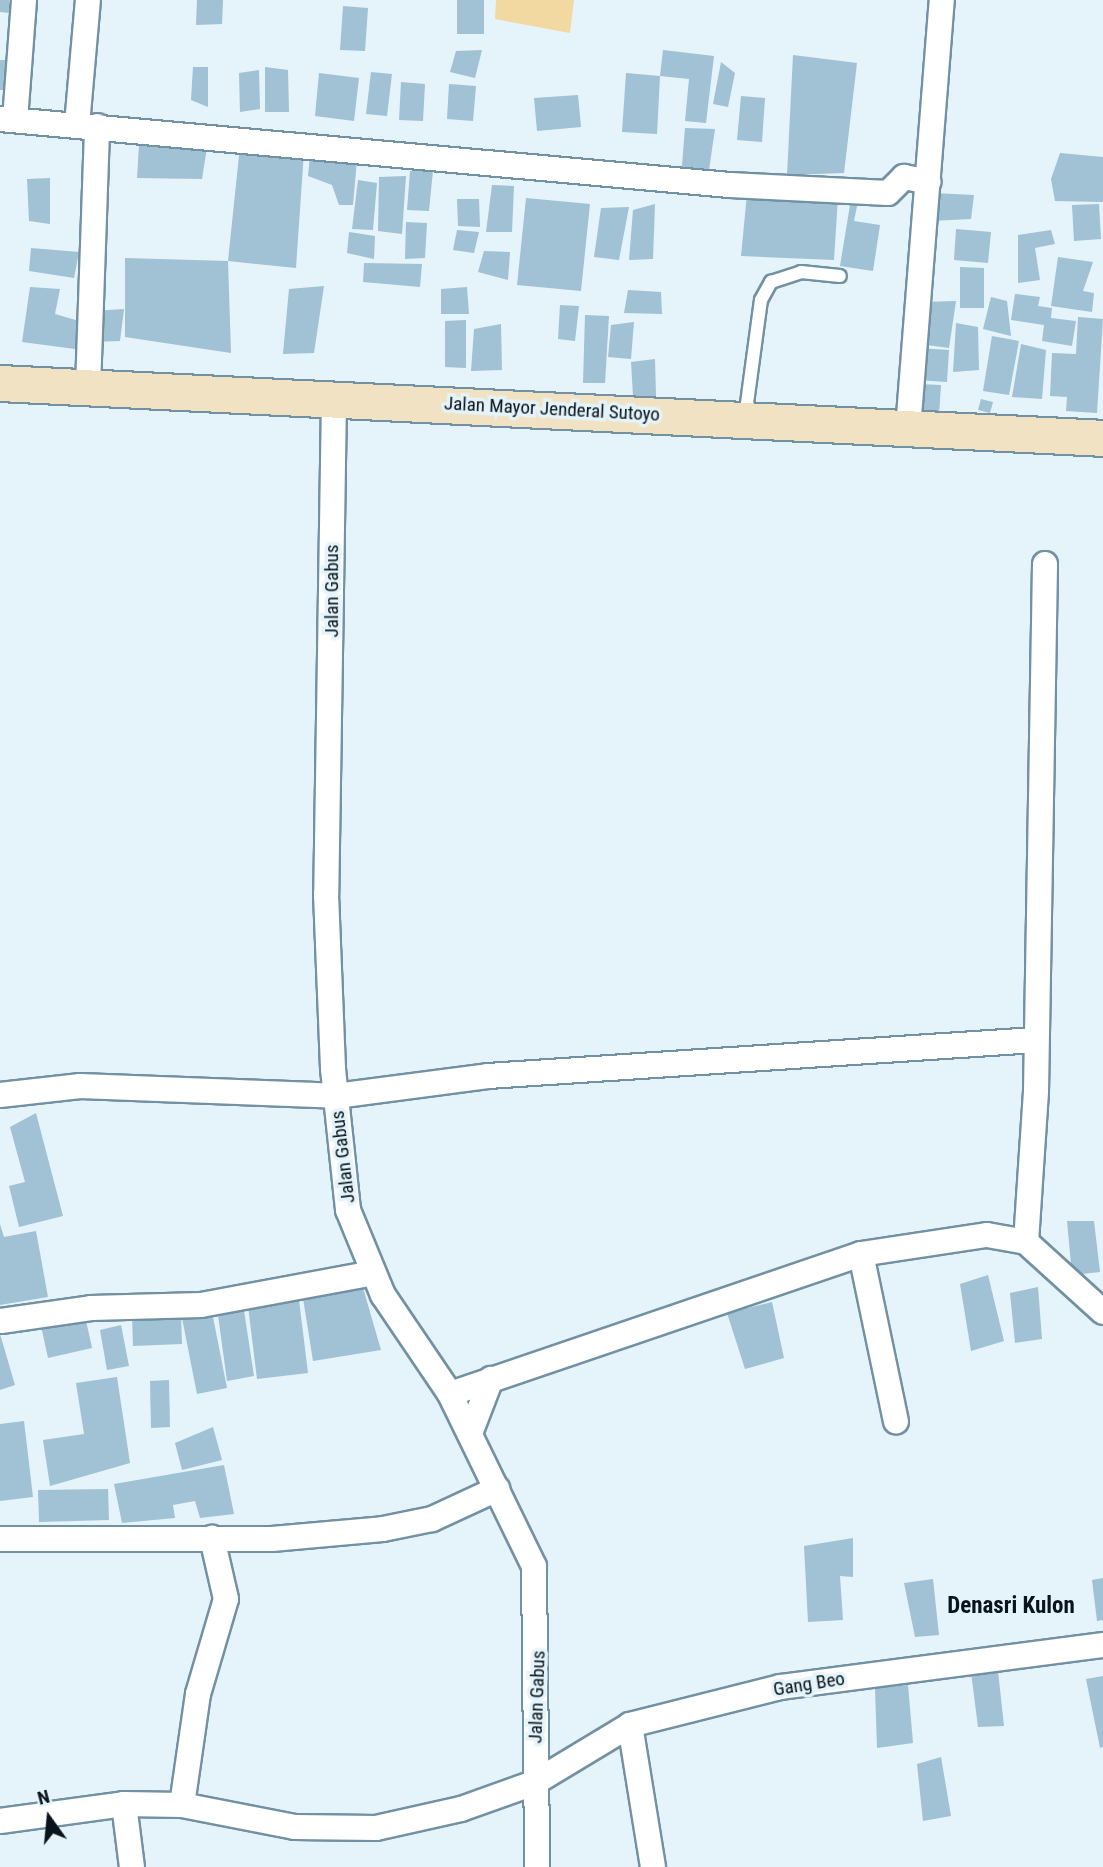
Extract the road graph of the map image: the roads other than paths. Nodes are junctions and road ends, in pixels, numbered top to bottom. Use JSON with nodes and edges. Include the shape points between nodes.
{"nodes":[{"id":1,"x":24,"y":0,"type":"edge"},
{"id":2,"x":88,"y":0,"type":"edge"},
{"id":3,"x":942,"y":0,"type":"edge"},
{"id":4,"x":7,"y":119,"type":"edge"},
{"id":5,"x":87,"y":126,"type":"junction"},
{"id":6,"x":917,"y":179,"type":"junction"},
{"id":7,"x":840,"y":276,"type":"dead end"},
{"id":8,"x":0,"y":383,"type":"edge"},
{"id":9,"x":88,"y":388,"type":"junction"},
{"id":10,"x":334,"y":399,"type":"junction"},
{"id":11,"x":745,"y":418,"type":"junction"},
{"id":12,"x":896,"y":429,"type":"junction"},
{"id":13,"x":1103,"y":438,"type":"edge"},
{"id":14,"x":1045,"y":564,"type":"dead end"},
{"id":15,"x":1036,"y":1040,"type":"junction"},
{"id":16,"x":335,"y":1083,"type":"junction"},
{"id":17,"x":0,"y":1095,"type":"edge"},
{"id":18,"x":1026,"y":1242,"type":"junction"},
{"id":19,"x":861,"y":1254,"type":"junction"},
{"id":20,"x":373,"y":1273,"type":"junction"},
{"id":21,"x":1103,"y":1312,"type":"edge"},
{"id":22,"x":1,"y":1321,"type":"edge"},
{"id":23,"x":491,"y":1379,"type":"junction"},
{"id":24,"x":450,"y":1394,"type":"junction"},
{"id":25,"x":896,"y":1421,"type":"dead end"},
{"id":26,"x":471,"y":1431,"type":"junction"},
{"id":27,"x":497,"y":1489,"type":"junction"},
{"id":28,"x":212,"y":1538,"type":"junction"},
{"id":29,"x":0,"y":1539,"type":"edge"},
{"id":30,"x":1103,"y":1645,"type":"edge"},
{"id":31,"x":630,"y":1725,"type":"junction"},
{"id":32,"x":534,"y":1783,"type":"junction"},
{"id":33,"x":124,"y":1804,"type":"junction"},
{"id":34,"x":182,"y":1805,"type":"junction"},
{"id":35,"x":0,"y":1821,"type":"edge"},
{"id":36,"x":132,"y":1867,"type":"edge"},
{"id":37,"x":537,"y":1867,"type":"edge"},
{"id":38,"x":653,"y":1867,"type":"edge"}],
"edges":[{"from":1,"to":4,"type":"street"},
{"from":2,"to":5,"type":"street"},
{"from":3,"to":6,"type":"street"},
{"from":4,"to":5,"type":"street"},
{"from":5,"to":6,"type":"street","via":[[730,185],[891,192]]},
{"from":5,"to":9,"type":"street"},
{"from":6,"to":12,"type":"street"},
{"from":7,"to":11,"type":"lane","via":[[800,272],[771,282],[761,300]]},
{"from":8,"to":9,"type":"main road","name":"Jalan Mayor Jenderal Sutoyo"},
{"from":9,"to":10,"type":"main road","name":"Jalan Mayor Jenderal Sutoyo"},
{"from":10,"to":11,"type":"main road","name":"Jalan Mayor Jenderal Sutoyo"},
{"from":10,"to":16,"type":"street","name":"Jalan Gabus","via":[[326,894]]},
{"from":11,"to":12,"type":"main road","name":"Jalan Mayor Jenderal Sutoyo"},
{"from":12,"to":13,"type":"main road","name":"Jalan Mayor Jenderal Sutoyo"},
{"from":14,"to":15,"type":"street"},
{"from":15,"to":16,"type":"street"},
{"from":15,"to":18,"type":"street"},
{"from":16,"to":17,"type":"street","via":[[80,1086]]},
{"from":16,"to":20,"type":"street","name":"Jalan Gabus","via":[[348,1210]]},
{"from":18,"to":19,"type":"street","via":[[986,1235]]},
{"from":18,"to":21,"type":"street"},
{"from":19,"to":23,"type":"street"},
{"from":19,"to":25,"type":"street"},
{"from":20,"to":22,"type":"street","via":[[201,1305],[91,1308]]},
{"from":20,"to":24,"type":"street","name":"Jalan Gabus","via":[[402,1331]]},
{"from":23,"to":24,"type":"street"},
{"from":23,"to":26,"type":"street"},
{"from":24,"to":26,"type":"street","name":"Jalan Gabus"},
{"from":26,"to":27,"type":"street","name":"Jalan Gabus"},
{"from":27,"to":28,"type":"street","via":[[406,1526]]},
{"from":27,"to":32,"type":"street","name":"Jalan Gabus","via":[[534,1566],[539,1609]]},
{"from":28,"to":29,"type":"street"},
{"from":28,"to":34,"type":"street","via":[[226,1599],[198,1694]]},
{"from":30,"to":31,"type":"street","name":"Gang Beo","via":[[780,1687]]},
{"from":31,"to":32,"type":"street","name":"Gang Beo"},
{"from":31,"to":38,"type":"street"},
{"from":32,"to":34,"type":"street","name":"Gang Beo","via":[[461,1809],[376,1828],[295,1827]]},
{"from":32,"to":37,"type":"street","name":"Jalan Gabus"},
{"from":33,"to":34,"type":"street","name":"Gang Beo"},
{"from":33,"to":35,"type":"street","name":"Gang Beo"},
{"from":33,"to":36,"type":"street"}]}
